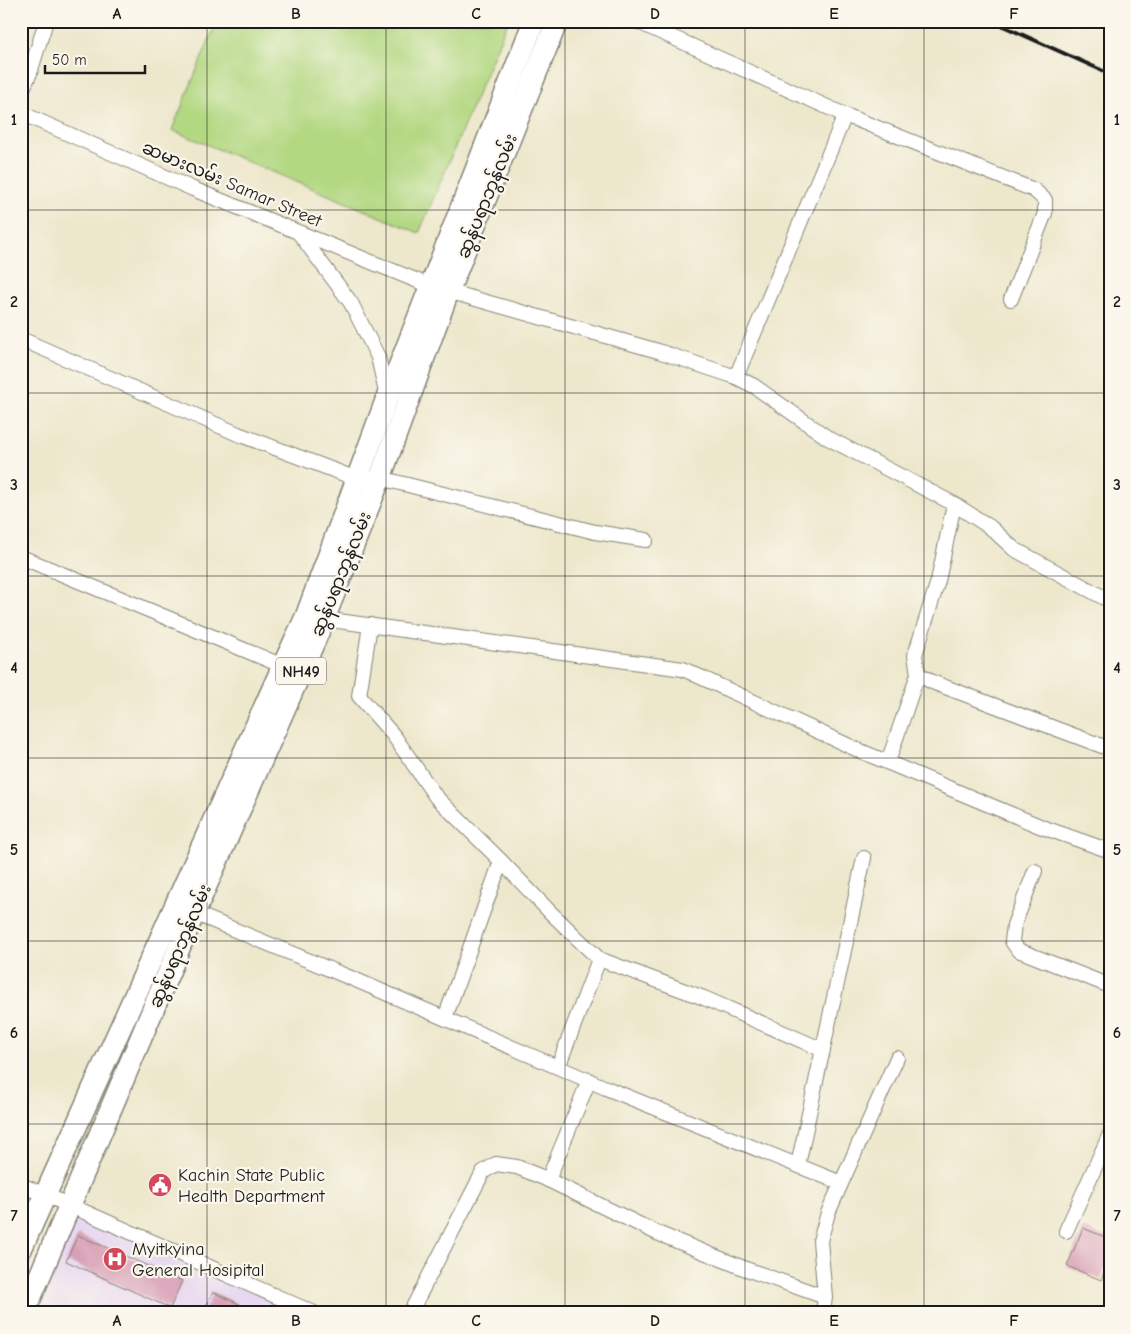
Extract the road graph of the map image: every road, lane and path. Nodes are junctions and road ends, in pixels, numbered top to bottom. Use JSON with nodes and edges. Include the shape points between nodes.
{"nodes":[{"id":1,"x":46,"y":21,"type":"edge"},
{"id":2,"x":534,"y":21,"type":"edge"},
{"id":3,"x":557,"y":21,"type":"edge"},
{"id":4,"x":636,"y":21,"type":"edge"},
{"id":5,"x":21,"y":93,"type":"edge"},
{"id":6,"x":21,"y":113,"type":"edge"},
{"id":7,"x":845,"y":115,"type":"junction"},
{"id":8,"x":299,"y":232,"type":"junction"},
{"id":9,"x":439,"y":289,"type":"junction"},
{"id":10,"x":1011,"y":299,"type":"dead end"},
{"id":11,"x":21,"y":339,"type":"edge"},
{"id":12,"x":736,"y":377,"type":"junction"},
{"id":13,"x":387,"y":398,"type":"junction"},
{"id":14,"x":380,"y":478,"type":"junction"},
{"id":15,"x":358,"y":479,"type":"junction"},
{"id":16,"x":954,"y":504,"type":"junction"},
{"id":17,"x":646,"y":540,"type":"dead end"},
{"id":18,"x":21,"y":557,"type":"edge"},
{"id":19,"x":1110,"y":601,"type":"edge"},
{"id":20,"x":315,"y":618,"type":"junction"},
{"id":21,"x":370,"y":625,"type":"junction"},
{"id":22,"x":283,"y":666,"type":"junction"},
{"id":23,"x":918,"y":674,"type":"junction"},
{"id":24,"x":1110,"y":749,"type":"edge"},
{"id":25,"x":888,"y":762,"type":"junction"},
{"id":26,"x":1110,"y":852,"type":"edge"},
{"id":27,"x":864,"y":858,"type":"dead end"},
{"id":28,"x":501,"y":861,"type":"junction"},
{"id":29,"x":1035,"y":871,"type":"dead end"},
{"id":30,"x":194,"y":913,"type":"junction"},
{"id":31,"x":600,"y":959,"type":"junction"},
{"id":32,"x":1110,"y":986,"type":"edge"},
{"id":33,"x":445,"y":1018,"type":"junction"},
{"id":34,"x":823,"y":1050,"type":"junction"},
{"id":35,"x":897,"y":1058,"type":"dead end"},
{"id":36,"x":558,"y":1067,"type":"junction"},
{"id":37,"x":589,"y":1080,"type":"junction"},
{"id":38,"x":1110,"y":1134,"type":"edge"},
{"id":39,"x":798,"y":1165,"type":"junction"},
{"id":40,"x":548,"y":1180,"type":"junction"},
{"id":41,"x":841,"y":1182,"type":"junction"},
{"id":42,"x":21,"y":1185,"type":"edge"},
{"id":43,"x":45,"y":1196,"type":"junction"},
{"id":44,"x":69,"y":1205,"type":"junction"},
{"id":45,"x":1066,"y":1231,"type":"dead end"},
{"id":46,"x":21,"y":1249,"type":"edge"},
{"id":47,"x":825,"y":1297,"type":"junction"},
{"id":48,"x":24,"y":1313,"type":"edge"},
{"id":49,"x":314,"y":1313,"type":"edge"},
{"id":50,"x":410,"y":1313,"type":"edge"},
{"id":51,"x":823,"y":1313,"type":"edge"}],
"edges":[{"from":1,"to":5,"type":"street"},
{"from":2,"to":9,"type":"highway","name":"ဆွန်ပရာဘွန်လမ်း","number":"NH49"},
{"from":3,"to":9,"type":"highway","name":"ဆွန်ပရာဘွန်လမ်း","number":"NH49"},
{"from":4,"to":7,"type":"street"},
{"from":6,"to":8,"type":"street","name":"ဆမားလမ်း Samar Street"},
{"from":7,"to":10,"type":"street","via":[[1034,190],[1045,200],[1045,213]]},
{"from":7,"to":12,"type":"street"},
{"from":8,"to":9,"type":"street","name":"ဆမားလမ်း Samar Street"},
{"from":8,"to":13,"type":"street","via":[[351,303],[378,357]]},
{"from":9,"to":12,"type":"street","name":"ဆမားလမ်း Samar Street","via":[[658,351]]},
{"from":9,"to":13,"type":"highway","name":"ဆွန်ပရာဘွန်လမ်း","number":"NH49"},
{"from":9,"to":14,"type":"highway","name":"ဆွန်ပရာဘွန်လမ်း","number":"NH49"},
{"from":11,"to":15,"type":"street","via":[[238,434]]},
{"from":12,"to":16,"type":"street","name":"ဆမားလမ်း Samar Street","via":[[828,438]]},
{"from":13,"to":15,"type":"highway","name":"ဆွန်ပရာဘွန်လမ်း","number":"NH49"},
{"from":14,"to":15,"type":"street"},
{"from":14,"to":17,"type":"street","via":[[596,532]]},
{"from":14,"to":20,"type":"highway","name":"ဆွန်ပရာဘွန်လမ်း","number":"NH49"},
{"from":15,"to":20,"type":"highway","name":"ဆွန်ပရာဘွန်လမ်း","number":"NH49"},
{"from":16,"to":19,"type":"street","name":"ဆမားလမ်း Samar Street","via":[[990,527],[1014,549]]},
{"from":16,"to":23,"type":"street","via":[[938,581],[915,655]]},
{"from":18,"to":22,"type":"street"},
{"from":20,"to":21,"type":"street"},
{"from":20,"to":22,"type":"highway","name":"ဆွန်ပရာဘွန်လမ်း","number":"NH49"},
{"from":20,"to":30,"type":"highway","name":"ဆွန်ပရာဘွန်လမ်း","number":"NH49"},
{"from":21,"to":25,"type":"street","via":[[683,669]]},
{"from":21,"to":28,"type":"street","via":[[359,696],[394,736],[436,797]]},
{"from":22,"to":43,"type":"highway","name":"ဆွန်ပရာဘွန်လမ်း","number":"NH49"},
{"from":23,"to":24,"type":"street"},
{"from":23,"to":25,"type":"street"},
{"from":25,"to":26,"type":"street"},
{"from":27,"to":34,"type":"street"},
{"from":28,"to":31,"type":"street"},
{"from":28,"to":33,"type":"street"},
{"from":29,"to":32,"type":"street","via":[[1014,925],[1012,941],[1018,950]]},
{"from":30,"to":33,"type":"street"},
{"from":30,"to":44,"type":"highway","name":"ဆွန်ပရာဘွန်လမ်း","number":"NH49"},
{"from":31,"to":34,"type":"street","via":[[704,998]]},
{"from":31,"to":36,"type":"street"},
{"from":33,"to":36,"type":"street"},
{"from":34,"to":39,"type":"street"},
{"from":35,"to":41,"type":"street"},
{"from":36,"to":37,"type":"street"},
{"from":37,"to":39,"type":"street"},
{"from":37,"to":40,"type":"street"},
{"from":38,"to":45,"type":"street"},
{"from":39,"to":41,"type":"street"},
{"from":40,"to":47,"type":"street","via":[[657,1233]]},
{"from":40,"to":50,"type":"street","via":[[518,1167],[496,1164],[483,1172]]},
{"from":41,"to":47,"type":"street","via":[[820,1241]]},
{"from":42,"to":43,"type":"street"},
{"from":43,"to":44,"type":"street"},
{"from":43,"to":46,"type":"highway","name":"ဆွန်ပရာဘွန်လမ်း","number":"NH49"},
{"from":44,"to":48,"type":"highway","name":"ဆွန်ပရာဘွန်လမ်း","number":"NH49"},
{"from":44,"to":49,"type":"street"},
{"from":47,"to":51,"type":"street"}]}
